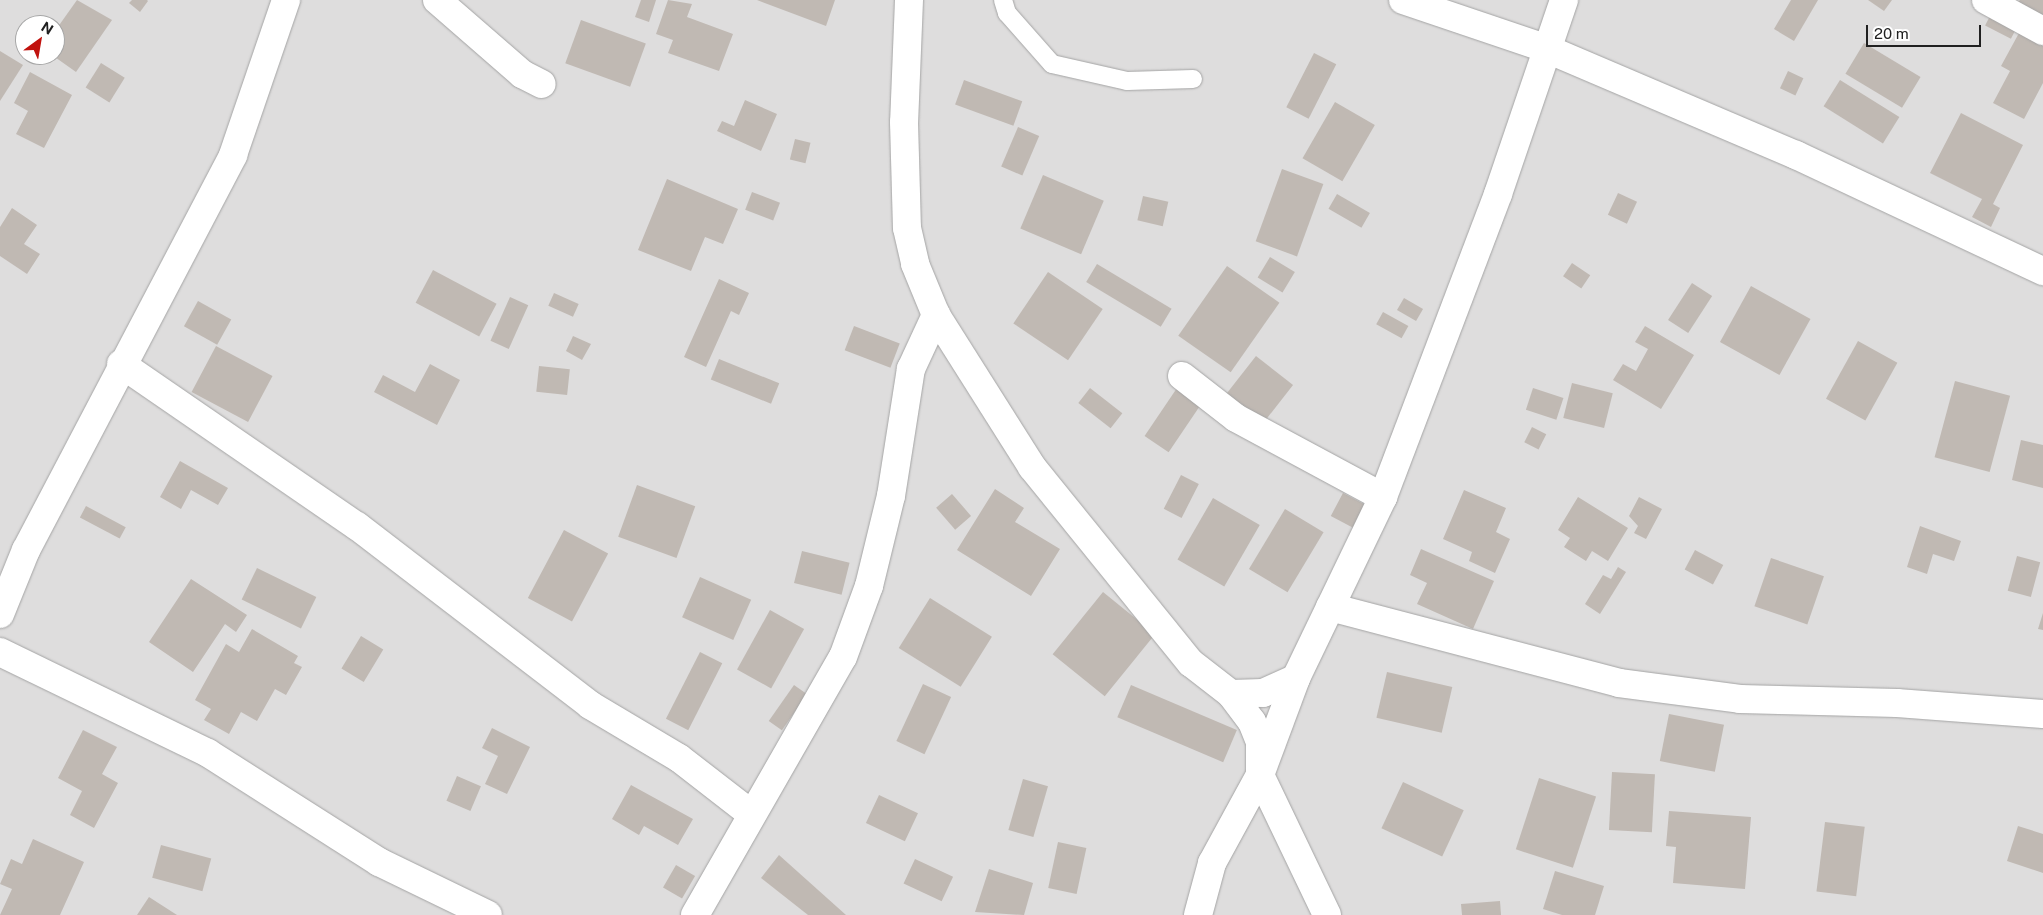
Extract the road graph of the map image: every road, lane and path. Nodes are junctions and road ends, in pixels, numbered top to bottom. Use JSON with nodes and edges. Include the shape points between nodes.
{"nodes":[{"id":1,"x":286,"y":0,"type":"edge"},
{"id":2,"x":437,"y":0,"type":"edge"},
{"id":3,"x":909,"y":0,"type":"edge"},
{"id":4,"x":1003,"y":0,"type":"edge"},
{"id":5,"x":1403,"y":0,"type":"edge"},
{"id":6,"x":1564,"y":0,"type":"edge"},
{"id":7,"x":1986,"y":0,"type":"edge"},
{"id":8,"x":2043,"y":31,"type":"edge"},
{"id":9,"x":1545,"y":48,"type":"junction"},
{"id":10,"x":1193,"y":79,"type":"dead end"},
{"id":11,"x":542,"y":84,"type":"dead end"},
{"id":12,"x":2043,"y":271,"type":"edge"},
{"id":13,"x":936,"y":315,"type":"junction"},
{"id":14,"x":121,"y":364,"type":"junction"},
{"id":15,"x":1182,"y":376,"type":"dead end"},
{"id":16,"x":1383,"y":497,"type":"junction"},
{"id":17,"x":1330,"y":607,"type":"junction"},
{"id":18,"x":0,"y":614,"type":"edge"},
{"id":19,"x":0,"y":652,"type":"edge"},
{"id":20,"x":1296,"y":678,"type":"junction"},
{"id":21,"x":1231,"y":694,"type":"junction"},
{"id":22,"x":2043,"y":714,"type":"edge"},
{"id":23,"x":1260,"y":774,"type":"junction"},
{"id":24,"x":750,"y":813,"type":"junction"},
{"id":25,"x":488,"y":915,"type":"edge"},
{"id":26,"x":694,"y":915,"type":"edge"},
{"id":27,"x":1198,"y":915,"type":"edge"},
{"id":28,"x":1327,"y":915,"type":"edge"}],
"edges":[{"from":1,"to":14,"type":"street","via":[[233,155],[181,261]]},
{"from":2,"to":11,"type":"street","via":[[522,74]]},
{"from":3,"to":13,"type":"street","via":[[904,122],[907,228],[915,264]]},
{"from":4,"to":10,"type":"lane","via":[[1007,13],[1052,64],[1128,81]]},
{"from":5,"to":9,"type":"street"},
{"from":6,"to":9,"type":"street"},
{"from":7,"to":8,"type":"street"},
{"from":9,"to":12,"type":"street","via":[[1796,155]]},
{"from":9,"to":16,"type":"street","via":[[1498,194]]},
{"from":13,"to":21,"type":"street","via":[[1032,467],[1191,663]]},
{"from":13,"to":24,"type":"street","via":[[911,369],[890,496],[869,586],[843,656]]},
{"from":14,"to":18,"type":"street","via":[[18,566]]},
{"from":14,"to":24,"type":"street","via":[[357,526],[590,705],[679,758]]},
{"from":15,"to":16,"type":"street","via":[[1236,418]]},
{"from":16,"to":17,"type":"street"},
{"from":17,"to":20,"type":"street"},
{"from":17,"to":22,"type":"street","via":[[1619,683],[1740,699],[1897,702]]},
{"from":19,"to":25,"type":"street","via":[[208,753],[379,862]]},
{"from":20,"to":21,"type":"street","via":[[1263,693]]},
{"from":20,"to":23,"type":"street"},
{"from":21,"to":23,"type":"street","via":[[1258,732]]},
{"from":23,"to":27,"type":"street","via":[[1212,863]]},
{"from":23,"to":28,"type":"street"},
{"from":24,"to":26,"type":"street"}]}
